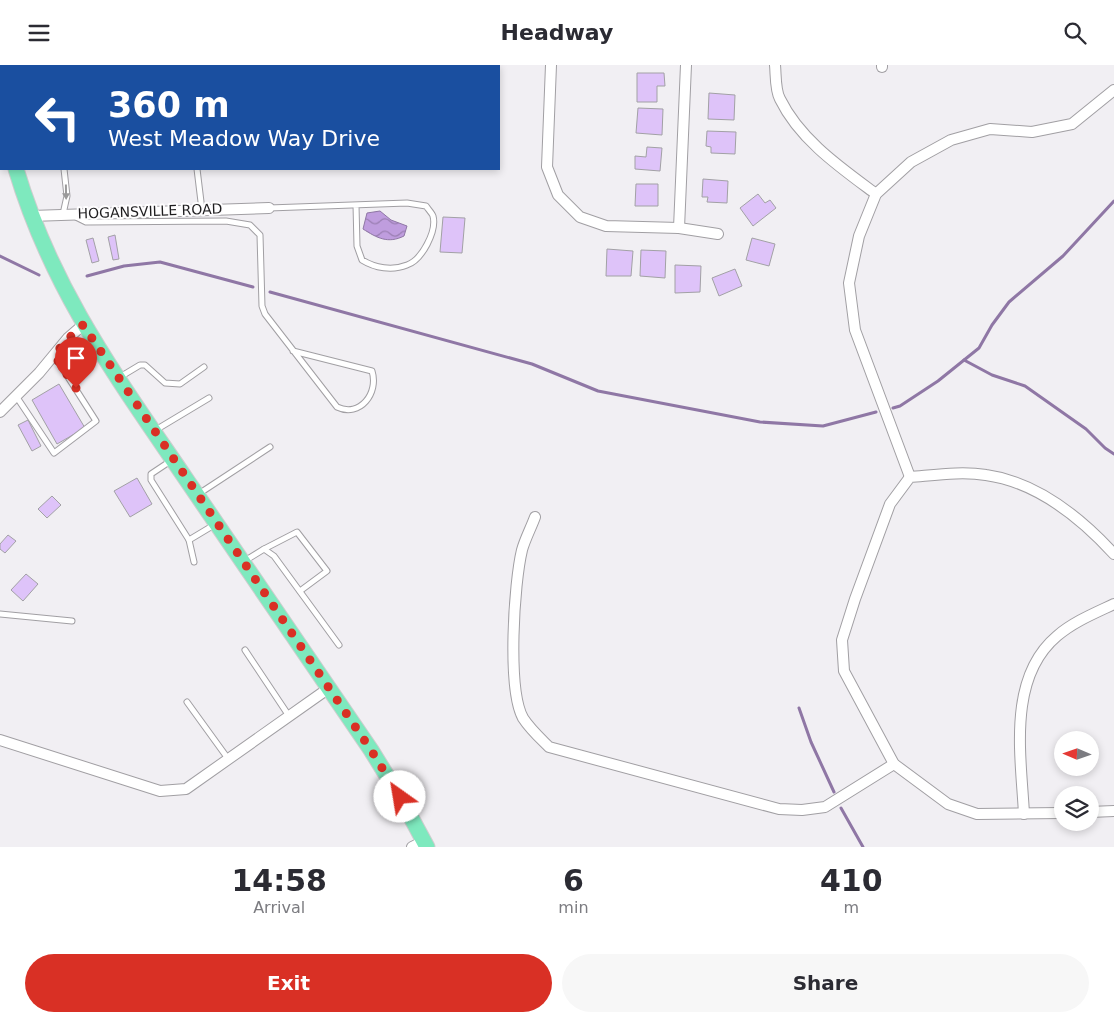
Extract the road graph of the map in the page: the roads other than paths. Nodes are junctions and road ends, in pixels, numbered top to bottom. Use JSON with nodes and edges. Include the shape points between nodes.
{"nodes":[{"id":1,"x":551,"y":65,"type":"edge"},
{"id":2,"x":686,"y":65,"type":"edge"},
{"id":3,"x":775,"y":65,"type":"edge"},
{"id":4,"x":1114,"y":90,"type":"edge"},
{"id":5,"x":16,"y":170,"type":"edge"},
{"id":6,"x":64,"y":170,"type":"edge"},
{"id":7,"x":197,"y":170,"type":"edge"},
{"id":8,"x":876,"y":194,"type":"junction"},
{"id":9,"x":356,"y":205,"type":"junction"},
{"id":10,"x":269,"y":208,"type":"joint"},
{"id":11,"x":202,"y":210,"type":"junction"},
{"id":12,"x":67,"y":214,"type":"junction"},
{"id":13,"x":31,"y":216,"type":"junction"},
{"id":14,"x":679,"y":228,"type":"junction"},
{"id":15,"x":718,"y":234,"type":"dead end"},
{"id":16,"x":83,"y":325,"type":"junction"},
{"id":17,"x":293,"y":351,"type":"junction"},
{"id":18,"x":54,"y":355,"type":"junction"},
{"id":19,"x":204,"y":367,"type":"dead end"},
{"id":20,"x":118,"y":379,"type":"junction"},
{"id":21,"x":16,"y":396,"type":"junction"},
{"id":22,"x":209,"y":398,"type":"dead end"},
{"id":23,"x":0,"y":412,"type":"edge"},
{"id":24,"x":153,"y":431,"type":"junction"},
{"id":25,"x":270,"y":447,"type":"dead end"},
{"id":26,"x":172,"y":459,"type":"junction"},
{"id":27,"x":910,"y":477,"type":"junction"},
{"id":28,"x":197,"y":495,"type":"junction"},
{"id":29,"x":535,"y":517,"type":"dead end"},
{"id":30,"x":216,"y":523,"type":"junction"},
{"id":31,"x":189,"y":541,"type":"junction"},
{"id":32,"x":264,"y":549,"type":"junction"},
{"id":33,"x":1114,"y":554,"type":"edge"},
{"id":34,"x":194,"y":562,"type":"dead end"},
{"id":35,"x":243,"y":562,"type":"junction"},
{"id":36,"x":300,"y":591,"type":"junction"},
{"id":37,"x":1114,"y":604,"type":"edge"},
{"id":38,"x":0,"y":614,"type":"edge"},
{"id":39,"x":72,"y":621,"type":"dead end"},
{"id":40,"x":339,"y":645,"type":"dead end"},
{"id":41,"x":245,"y":650,"type":"dead end"},
{"id":42,"x":329,"y":688,"type":"junction"},
{"id":43,"x":187,"y":702,"type":"dead end"},
{"id":44,"x":290,"y":717,"type":"junction"},
{"id":45,"x":0,"y":740,"type":"edge"},
{"id":46,"x":230,"y":761,"type":"junction"},
{"id":47,"x":894,"y":764,"type":"junction"},
{"id":48,"x":1114,"y":811,"type":"edge"},
{"id":49,"x":1099,"y":812,"type":"edge"},
{"id":50,"x":1054,"y":813,"type":"edge"},
{"id":51,"x":1024,"y":814,"type":"junction"},
{"id":52,"x":421,"y":845,"type":"edge"}],
"edges":[{"from":1,"to":14,"type":"street","via":[[546,167],[558,195],[580,217],[606,226]]},
{"from":2,"to":14,"type":"street"},
{"from":3,"to":8,"type":"street","via":[[779,98],[801,130],[833,162]]},
{"from":4,"to":8,"type":"street","via":[[1072,124],[1032,132],[990,129],[951,140],[910,162]]},
{"from":5,"to":13,"type":"main road"},
{"from":6,"to":12,"type":"lane","one_way":true},
{"from":7,"to":11,"type":"lane"},
{"from":8,"to":27,"type":"street","via":[[859,236],[849,283],[855,330]]},
{"from":9,"to":9,"type":"lane","via":[[362,260],[372,266],[386,268],[417,260],[432,233],[433,216],[426,206],[407,203]]},
{"from":9,"to":10,"type":"lane"},
{"from":10,"to":11,"type":"street","name":"HOGANSVILLE ROAD"},
{"from":11,"to":12,"type":"street","name":"HOGANSVILLE ROAD"},
{"from":12,"to":13,"type":"street","name":"HOGANSVILLE ROAD"},
{"from":12,"to":17,"type":"lane","via":[[86,222],[219,221],[250,225],[260,235],[262,307]]},
{"from":13,"to":16,"type":"main road"},
{"from":14,"to":15,"type":"street"},
{"from":16,"to":18,"type":"street"},
{"from":16,"to":20,"type":"main road"},
{"from":17,"to":17,"type":"lane","via":[[337,407],[346,411],[358,409],[370,397],[375,380],[372,371]]},
{"from":18,"to":21,"type":"street"},
{"from":18,"to":21,"type":"lane","via":[[96,421],[54,453]]},
{"from":19,"to":20,"type":"lane","via":[[180,384],[165,383],[145,365]]},
{"from":20,"to":24,"type":"main road"},
{"from":21,"to":23,"type":"street"},
{"from":22,"to":24,"type":"lane"},
{"from":24,"to":26,"type":"main road"},
{"from":25,"to":28,"type":"lane"},
{"from":26,"to":28,"type":"main road"},
{"from":26,"to":31,"type":"lane","via":[[150,477]]},
{"from":27,"to":33,"type":"street","via":[[986,475],[1026,486],[1068,510]]},
{"from":27,"to":47,"type":"street","via":[[890,504],[842,640],[844,671]]},
{"from":28,"to":30,"type":"main road"},
{"from":29,"to":47,"type":"street","via":[[522,549],[516,596],[514,674],[523,718],[549,747],[779,809],[825,807]]},
{"from":30,"to":31,"type":"lane"},
{"from":30,"to":35,"type":"main road"},
{"from":31,"to":34,"type":"lane"},
{"from":32,"to":35,"type":"lane"},
{"from":32,"to":36,"type":"lane","via":[[274,556]]},
{"from":32,"to":36,"type":"lane","via":[[297,532],[327,571]]},
{"from":35,"to":42,"type":"main road"},
{"from":36,"to":40,"type":"lane"},
{"from":37,"to":51,"type":"street","via":[[1057,635],[1030,671],[1024,691],[1020,745]]},
{"from":38,"to":39,"type":"lane"},
{"from":41,"to":44,"type":"lane"},
{"from":42,"to":44,"type":"street"},
{"from":42,"to":52,"type":"main road","via":[[400,797]]},
{"from":43,"to":46,"type":"lane"},
{"from":44,"to":46,"type":"street"},
{"from":45,"to":46,"type":"street","via":[[160,791],[186,789]]},
{"from":47,"to":51,"type":"street","via":[[948,804],[977,814]]},
{"from":48,"to":49,"type":"street"},
{"from":50,"to":51,"type":"street"}]}
